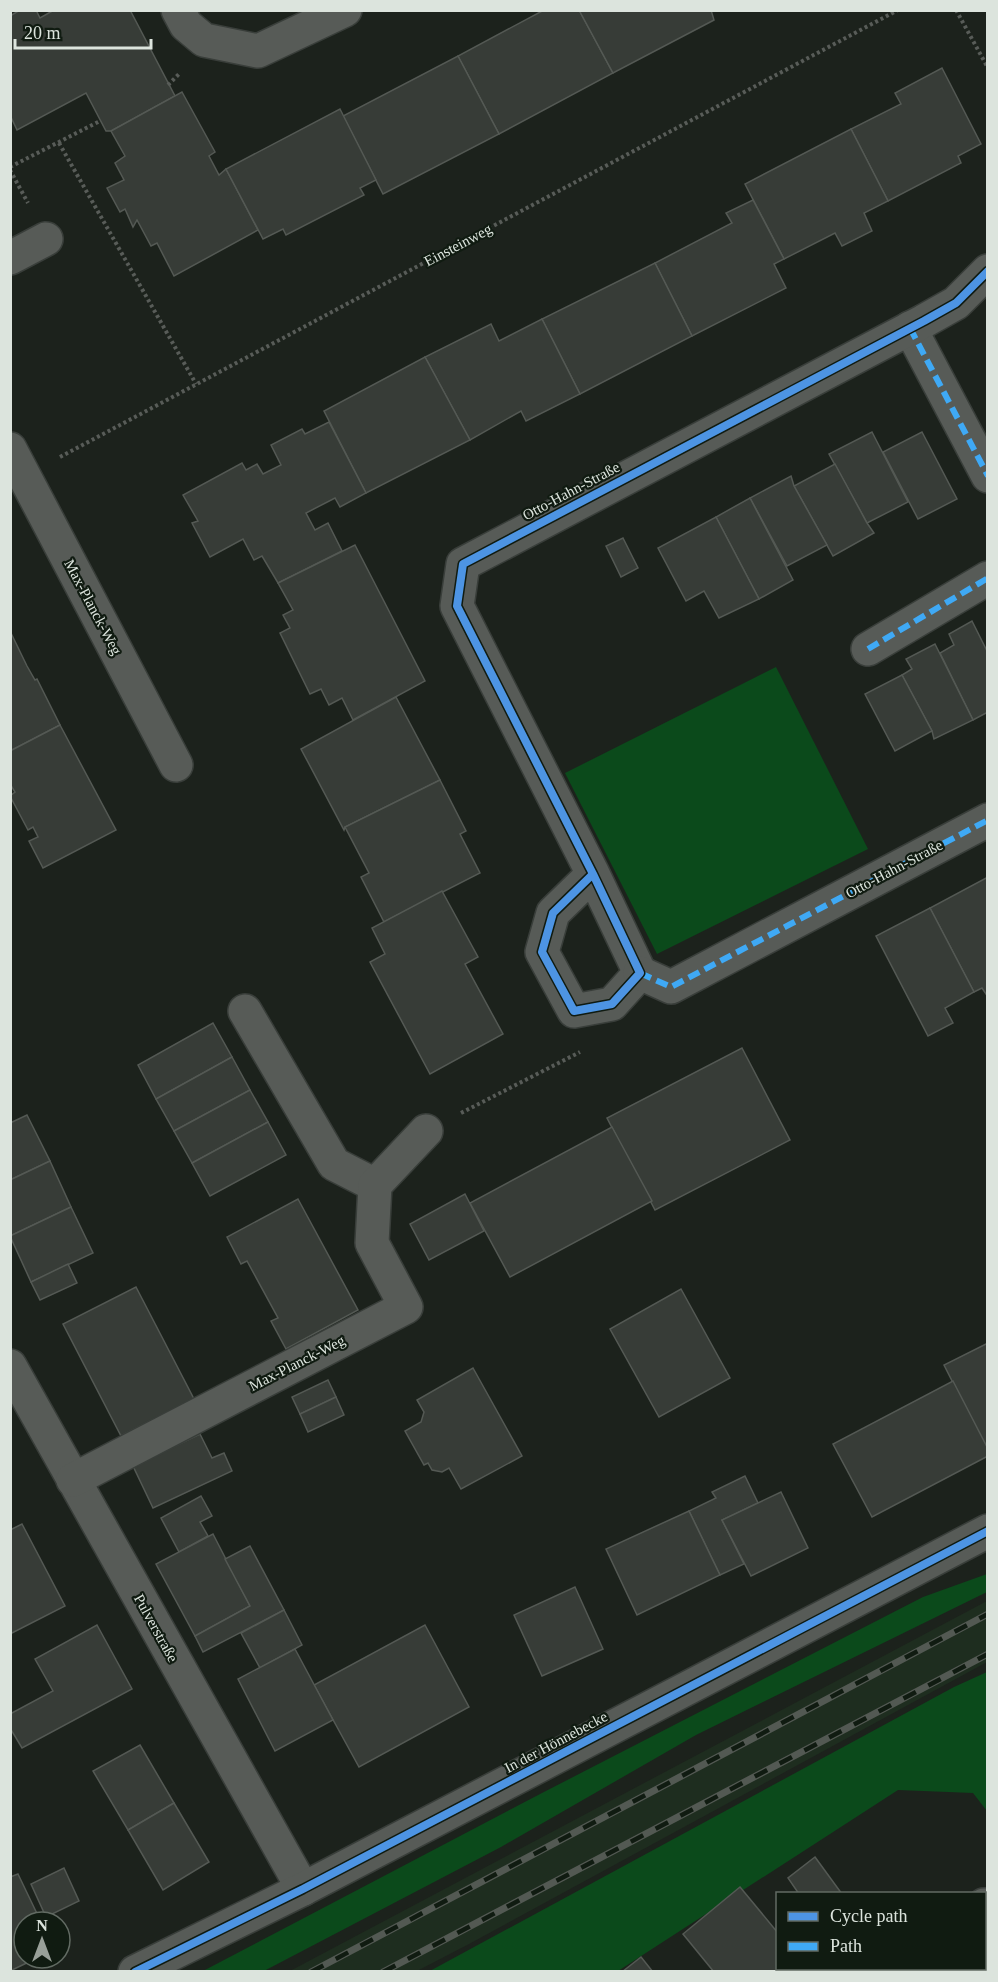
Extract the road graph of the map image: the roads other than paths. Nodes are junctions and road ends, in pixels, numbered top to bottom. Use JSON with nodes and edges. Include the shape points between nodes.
{"nodes":[{"id":1,"x":178,"y":10,"type":"edge"},
{"id":2,"x":345,"y":10,"type":"edge"},
{"id":3,"x":46,"y":238,"type":"dead end"},
{"id":4,"x":10,"y":258,"type":"edge"},
{"id":5,"x":987,"y":272,"type":"edge"},
{"id":6,"x":910,"y":328,"type":"junction"},
{"id":7,"x":18,"y":463,"type":"edge"},
{"id":8,"x":987,"y":476,"type":"edge"},
{"id":9,"x":987,"y":578,"type":"edge"},
{"id":10,"x":868,"y":649,"type":"dead end"},
{"id":11,"x":176,"y":765,"type":"dead end"},
{"id":12,"x":987,"y":820,"type":"edge"},
{"id":13,"x":593,"y":874,"type":"junction"},
{"id":14,"x":640,"y":973,"type":"junction"},
{"id":15,"x":245,"y":1011,"type":"dead end"},
{"id":16,"x":426,"y":1131,"type":"road end"},
{"id":17,"x":375,"y":1185,"type":"junction"},
{"id":18,"x":10,"y":1366,"type":"edge"},
{"id":19,"x":73,"y":1480,"type":"junction"},
{"id":20,"x":987,"y":1531,"type":"edge"},
{"id":21,"x":303,"y":1889,"type":"junction"},
{"id":22,"x":135,"y":1971,"type":"edge"}],
"edges":[{"from":1,"to":2,"type":"street","via":[[186,25],[204,40],[258,51]]},
{"from":3,"to":4,"type":"street"},
{"from":5,"to":6,"type":"street","name":"Otto-Hahn-Straße","via":[[956,303]]},
{"from":6,"to":8,"type":"street"},
{"from":6,"to":13,"type":"street","name":"Otto-Hahn-Straße","via":[[462,564],[457,606]]},
{"from":7,"to":11,"type":"street","name":"Max-Planck-Weg"},
{"from":9,"to":10,"type":"street"},
{"from":12,"to":14,"type":"street","name":"Otto-Hahn-Straße","via":[[671,987]]},
{"from":13,"to":14,"type":"street","name":"Otto-Hahn-Straße"},
{"from":13,"to":14,"type":"street","via":[[553,913],[542,952],[574,1011],[612,1004]]},
{"from":15,"to":17,"type":"street","via":[[334,1164]]},
{"from":16,"to":17,"type":"street"},
{"from":17,"to":19,"type":"street","name":"Max-Planck-Weg","via":[[372,1243],[406,1307]]},
{"from":18,"to":19,"type":"street","name":"Pulverstraße"},
{"from":19,"to":21,"type":"street","name":"Pulverstraße"},
{"from":20,"to":21,"type":"street","name":"In der Hönnebecke"},
{"from":21,"to":22,"type":"street","name":"In der Hönnebecke"}]}
